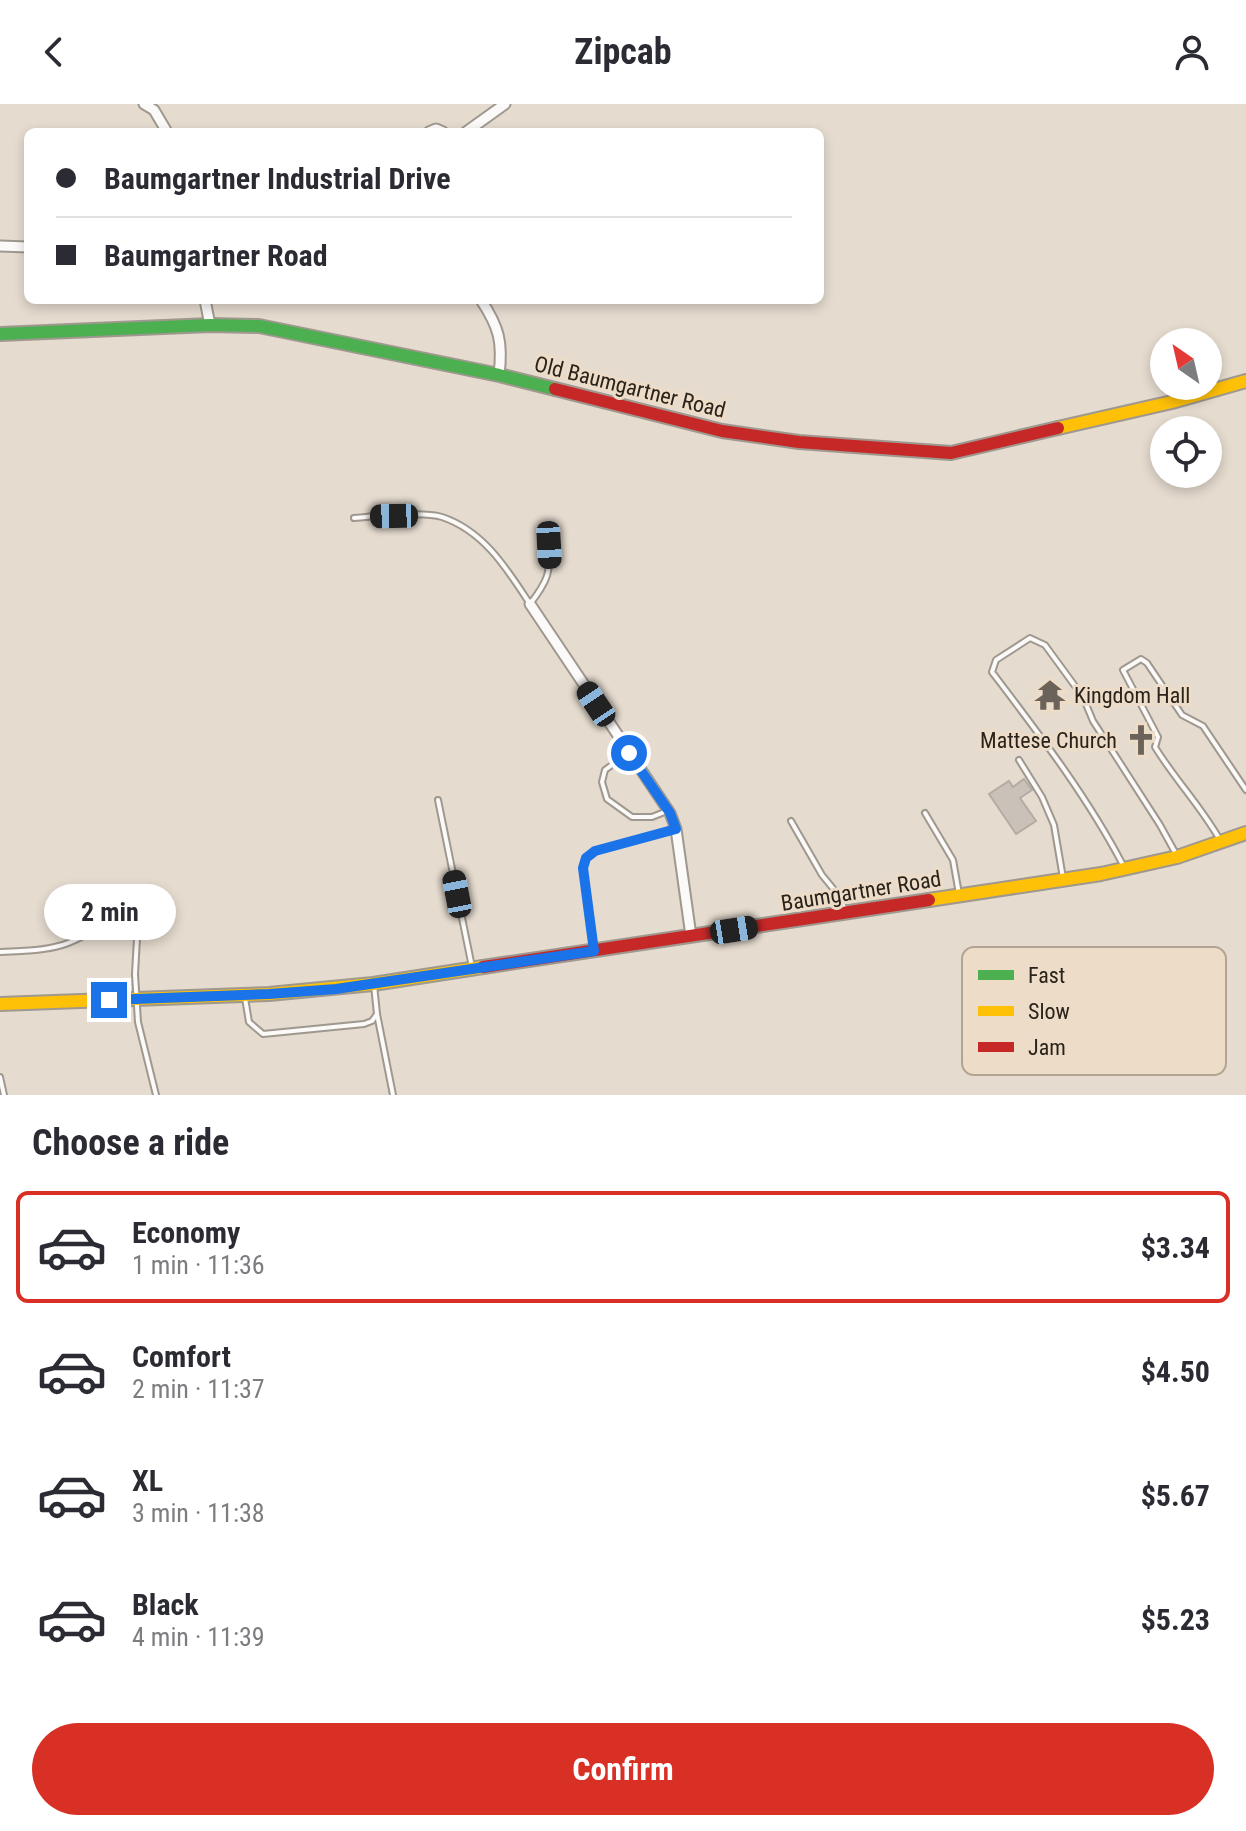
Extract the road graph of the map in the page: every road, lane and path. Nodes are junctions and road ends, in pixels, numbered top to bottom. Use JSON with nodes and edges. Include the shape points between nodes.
{"nodes":[{"id":1,"x":144,"y":104,"type":"edge"},
{"id":2,"x":505,"y":104,"type":"edge"},
{"id":3,"x":165,"y":128,"type":"edge"},
{"id":4,"x":472,"y":128,"type":"edge"},
{"id":5,"x":0,"y":246,"type":"edge"},
{"id":6,"x":24,"y":247,"type":"edge"},
{"id":7,"x":206,"y":304,"type":"edge"},
{"id":8,"x":484,"y":304,"type":"edge"},
{"id":9,"x":210,"y":325,"type":"junction"},
{"id":10,"x":0,"y":334,"type":"edge"},
{"id":11,"x":499,"y":375,"type":"junction"},
{"id":12,"x":1246,"y":381,"type":"edge"},
{"id":13,"x":354,"y":518,"type":"dead end"},
{"id":14,"x":549,"y":545,"type":"dead end"},
{"id":15,"x":530,"y":604,"type":"junction"},
{"id":16,"x":629,"y":753,"type":"junction"},
{"id":17,"x":1019,"y":760,"type":"dead end"},
{"id":18,"x":1246,"y":790,"type":"edge"},
{"id":19,"x":438,"y":800,"type":"dead end"},
{"id":20,"x":668,"y":811,"type":"junction"},
{"id":21,"x":925,"y":813,"type":"dead end"},
{"id":22,"x":791,"y":821,"type":"dead end"},
{"id":23,"x":676,"y":829,"type":"junction"},
{"id":24,"x":1246,"y":833,"type":"edge"},
{"id":25,"x":1221,"y":842,"type":"junction"},
{"id":26,"x":1177,"y":857,"type":"junction"},
{"id":27,"x":1125,"y":869,"type":"junction"},
{"id":28,"x":1063,"y":881,"type":"junction"},
{"id":29,"x":959,"y":896,"type":"junction"},
{"id":30,"x":846,"y":913,"type":"junction"},
{"id":31,"x":691,"y":936,"type":"junction"},
{"id":32,"x":594,"y":951,"type":"junction"},
{"id":33,"x":0,"y":952,"type":"edge"},
{"id":34,"x":472,"y":969,"type":"junction"},
{"id":35,"x":373,"y":984,"type":"junction"},
{"id":36,"x":245,"y":995,"type":"junction"},
{"id":37,"x":137,"y":999,"type":"junction"},
{"id":38,"x":0,"y":1004,"type":"edge"},
{"id":39,"x":377,"y":1014,"type":"junction"},
{"id":40,"x":0,"y":1077,"type":"edge"},
{"id":41,"x":4,"y":1095,"type":"edge"},
{"id":42,"x":156,"y":1095,"type":"edge"},
{"id":43,"x":393,"y":1095,"type":"edge"}],
"edges":[{"from":1,"to":3,"type":"street"},
{"from":2,"to":4,"type":"street"},
{"from":5,"to":6,"type":"street"},
{"from":7,"to":9,"type":"street"},
{"from":8,"to":11,"type":"street","via":[[496,322],[502,350]]},
{"from":9,"to":10,"type":"main road","name":"Old Baumgartner Road"},
{"from":9,"to":11,"type":"main road","name":"Old Baumgartner Road","via":[[286,330]]},
{"from":11,"to":12,"type":"main road","name":"Old Baumgartner Road","via":[[737,434],[951,453]]},
{"from":13,"to":15,"type":"lane","via":[[439,516],[458,524],[499,557]]},
{"from":14,"to":15,"type":"lane","via":[[545,585]]},
{"from":15,"to":16,"type":"street"},
{"from":16,"to":20,"type":"street"},
{"from":16,"to":20,"type":"lane","via":[[605,770],[607,799],[632,817]]},
{"from":17,"to":28,"type":"lane","via":[[1054,825]]},
{"from":18,"to":25,"type":"lane","via":[[1203,726],[1182,715],[1147,663],[1141,659],[1123,670],[1158,737],[1155,747],[1203,809]]},
{"from":19,"to":34,"type":"lane"},
{"from":20,"to":23,"type":"street"},
{"from":21,"to":29,"type":"lane","via":[[953,860]]},
{"from":22,"to":30,"type":"lane"},
{"from":23,"to":31,"type":"street"},
{"from":23,"to":32,"type":"lane","via":[[586,858]]},
{"from":24,"to":25,"type":"main road","name":"Baumgartner Road"},
{"from":25,"to":26,"type":"main road","name":"Baumgartner Road"},
{"from":26,"to":27,"type":"main road","name":"Baumgartner Road"},
{"from":26,"to":27,"type":"lane","via":[[1083,697],[1045,645],[1030,638],[996,660],[992,672],[1050,749]]},
{"from":27,"to":28,"type":"main road","name":"Baumgartner Road"},
{"from":28,"to":29,"type":"main road","name":"Baumgartner Road"},
{"from":29,"to":30,"type":"main road","name":"Baumgartner Road"},
{"from":30,"to":31,"type":"main road","name":"Baumgartner Road"},
{"from":31,"to":32,"type":"main road","name":"Baumgartner Road"},
{"from":32,"to":34,"type":"main road","name":"Baumgartner Road"},
{"from":33,"to":37,"type":"lane","via":[[49,951],[88,936],[118,913],[137,938]]},
{"from":34,"to":35,"type":"main road","name":"Baumgartner Road"},
{"from":35,"to":36,"type":"main road","name":"Baumgartner Road"},
{"from":35,"to":39,"type":"lane"},
{"from":36,"to":37,"type":"main road","name":"Baumgartner Road"},
{"from":36,"to":39,"type":"lane","via":[[249,1022],[263,1034],[364,1024]]},
{"from":37,"to":38,"type":"main road","name":"Baumgartner Road"},
{"from":37,"to":42,"type":"lane"},
{"from":39,"to":43,"type":"lane"},
{"from":40,"to":41,"type":"lane"}]}
